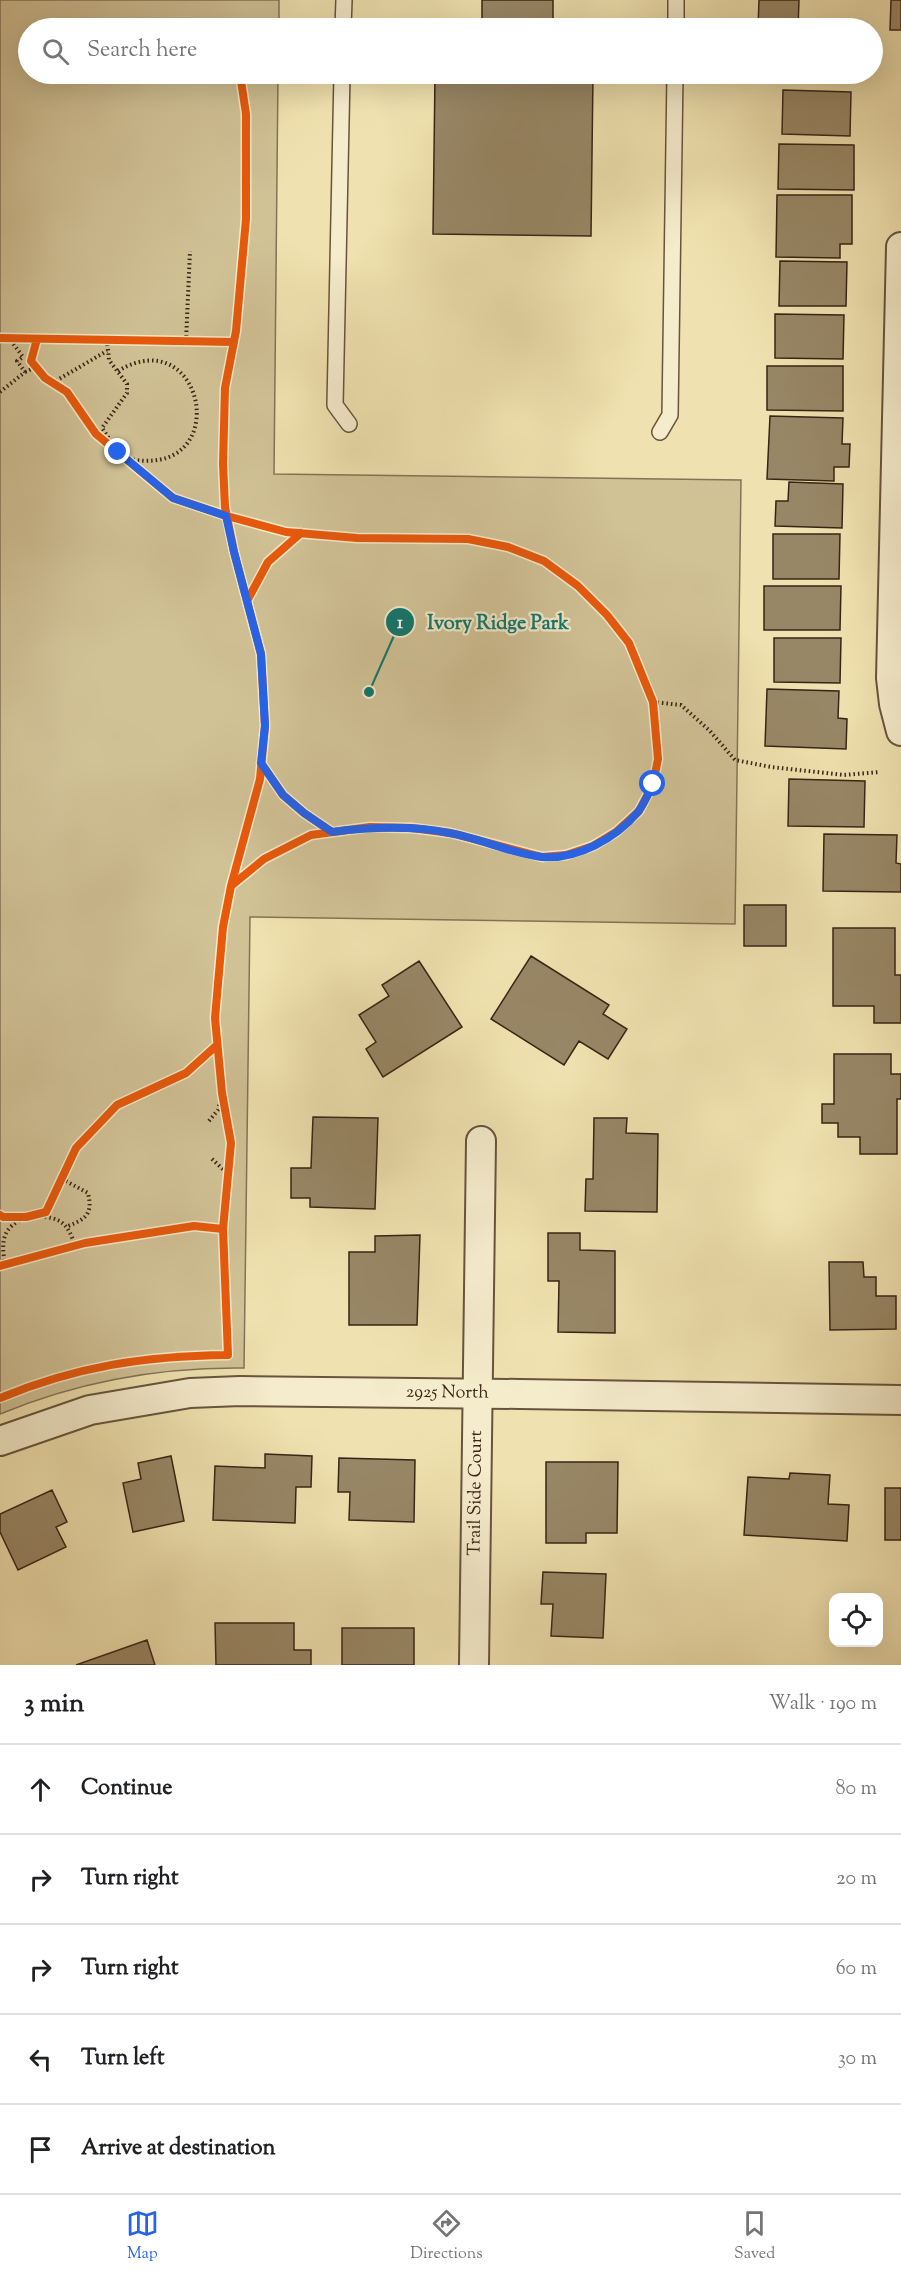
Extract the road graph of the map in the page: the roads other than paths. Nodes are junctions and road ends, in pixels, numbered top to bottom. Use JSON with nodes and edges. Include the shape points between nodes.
{"nodes":[{"id":1,"x":344,"y":0,"type":"edge"},
{"id":2,"x":676,"y":0,"type":"edge"},
{"id":3,"x":344,"y":18,"type":"edge"},
{"id":4,"x":676,"y":18,"type":"edge"},
{"id":5,"x":342,"y":84,"type":"edge"},
{"id":6,"x":675,"y":84,"type":"edge"},
{"id":7,"x":901,"y":247,"type":"edge"},
{"id":8,"x":349,"y":424,"type":"dead end"},
{"id":9,"x":660,"y":432,"type":"dead end"},
{"id":10,"x":897,"y":588,"type":"edge"},
{"id":11,"x":901,"y":731,"type":"edge"},
{"id":12,"x":481,"y":1141,"type":"dead end"},
{"id":13,"x":478,"y":1394,"type":"junction"},
{"id":14,"x":901,"y":1400,"type":"edge"},
{"id":15,"x":0,"y":1441,"type":"edge"},
{"id":16,"x":474,"y":1665,"type":"edge"}],
"edges":[{"from":1,"to":3,"type":"lane"},
{"from":2,"to":4,"type":"lane"},
{"from":5,"to":8,"type":"lane","via":[[335,405]]},
{"from":6,"to":9,"type":"lane","via":[[670,416]]},
{"from":7,"to":10,"type":"street"},
{"from":10,"to":11,"type":"street","via":[[891,678]]},
{"from":12,"to":13,"type":"street","name":"Trail Side Court"},
{"from":13,"to":14,"type":"street","name":"2925 North"},
{"from":13,"to":15,"type":"street","name":"2925 North","via":[[190,1393],[90,1410]]},
{"from":13,"to":16,"type":"street","name":"Trail Side Court"}]}
